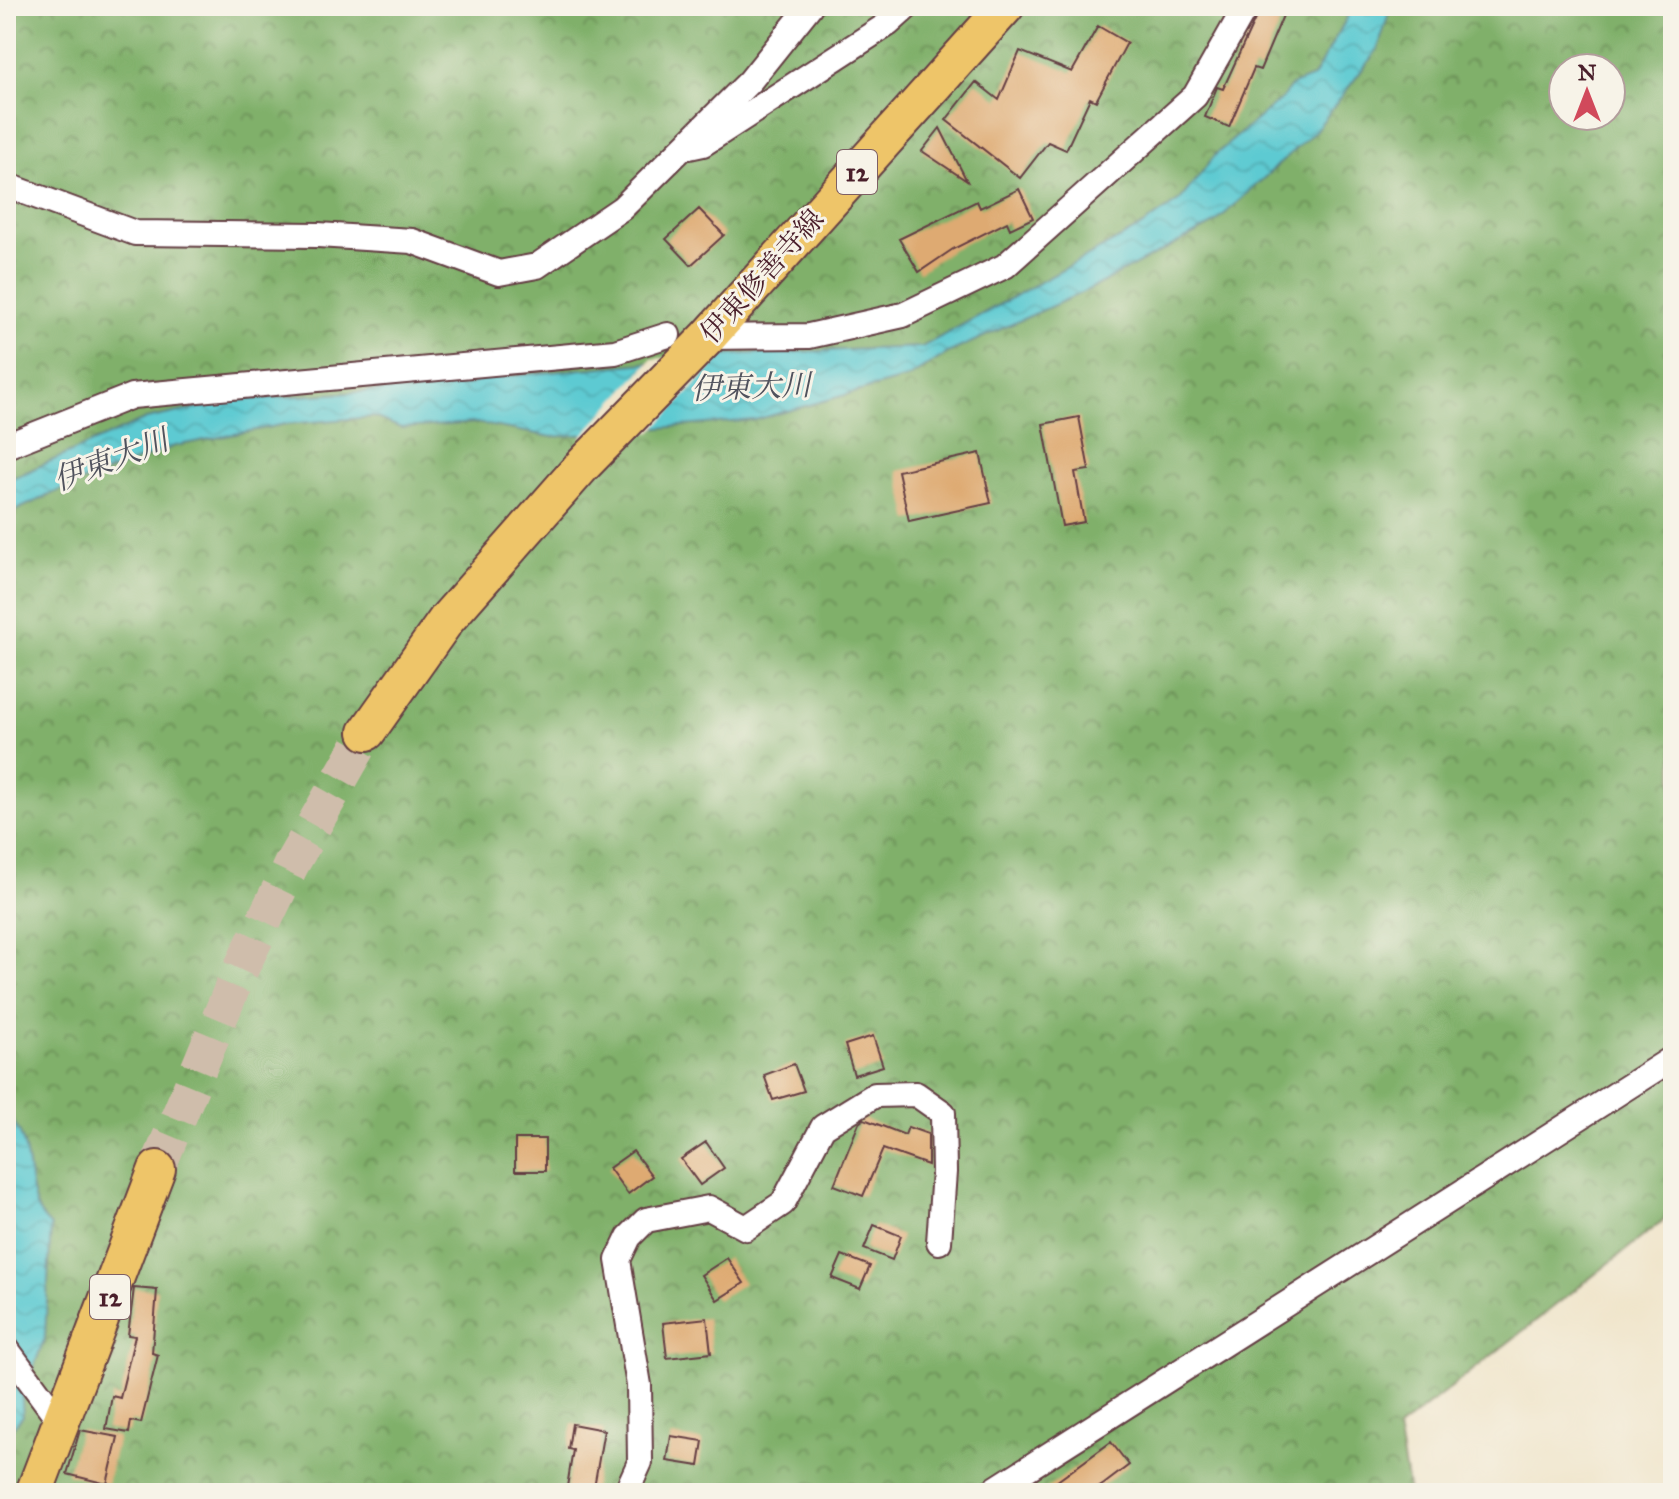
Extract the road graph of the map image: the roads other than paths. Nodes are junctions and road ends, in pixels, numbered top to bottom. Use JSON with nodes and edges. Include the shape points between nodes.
{"nodes":[{"id":1,"x":810,"y":6,"type":"edge"},
{"id":2,"x":908,"y":6,"type":"edge"},
{"id":3,"x":1006,"y":6,"type":"edge"},
{"id":4,"x":1246,"y":6,"type":"edge"},
{"id":5,"x":676,"y":150,"type":"junction"},
{"id":6,"x":6,"y":185,"type":"edge"},
{"id":7,"x":708,"y":337,"type":"junction"},
{"id":8,"x":674,"y":350,"type":"junction"},
{"id":9,"x":6,"y":446,"type":"edge"},
{"id":10,"x":367,"y":732,"type":"tunnel mouth"},
{"id":11,"x":1673,"y":1058,"type":"edge"},
{"id":12,"x":157,"y":1169,"type":"tunnel mouth"},
{"id":13,"x":939,"y":1242,"type":"dead end"},
{"id":14,"x":6,"y":1348,"type":"edge"},
{"id":15,"x":62,"y":1424,"type":"junction"},
{"id":16,"x":34,"y":1493,"type":"edge"},
{"id":17,"x":626,"y":1493,"type":"edge"},
{"id":18,"x":989,"y":1493,"type":"edge"}],
"edges":[{"from":1,"to":5,"type":"street","via":[[750,81]]},
{"from":2,"to":5,"type":"street","via":[[703,144]]},
{"from":3,"to":7,"type":"main road","name":"伊東修善寺線","number":"12"},
{"from":4,"to":7,"type":"street","via":[[1195,96],[1005,266],[903,315],[809,336]]},
{"from":5,"to":6,"type":"street","via":[[622,208],[537,266],[499,273],[412,241],[135,233]]},
{"from":7,"to":8,"type":"main road","name":"伊東修善寺線","number":"12"},
{"from":8,"to":9,"type":"street","via":[[132,396]]},
{"from":8,"to":10,"type":"main road","name":"伊東修善寺線","number":"12","via":[[582,466],[447,619]]},
{"from":11,"to":18,"type":"street"},
{"from":12,"to":15,"type":"main road","number":"12"},
{"from":13,"to":17,"type":"street","via":[[943,1113],[916,1094],[875,1095],[823,1127],[783,1203],[746,1228],[709,1208],[646,1220],[629,1237],[618,1260],[639,1385],[640,1462]]},
{"from":14,"to":15,"type":"street"},
{"from":15,"to":16,"type":"main road","number":"12"}]}
